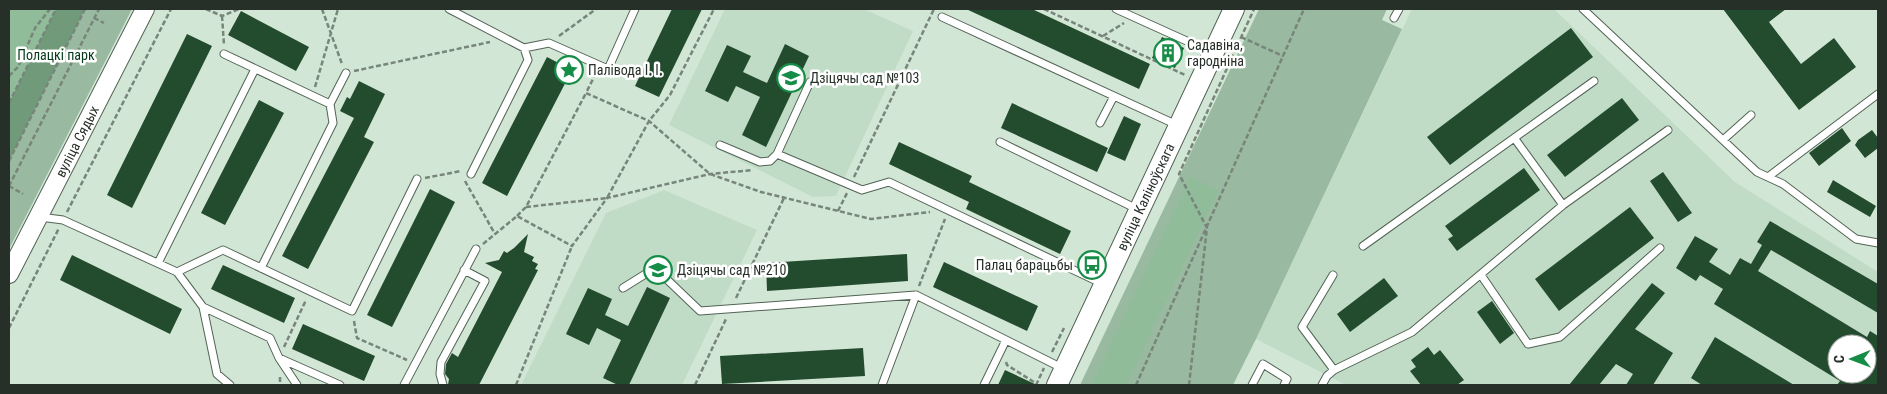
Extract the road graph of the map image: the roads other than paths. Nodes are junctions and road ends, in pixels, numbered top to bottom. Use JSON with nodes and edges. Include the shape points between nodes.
{"nodes":[{"id":1,"x":145,"y":9,"type":"edge"},
{"id":2,"x":449,"y":9,"type":"edge"},
{"id":3,"x":635,"y":9,"type":"edge"},
{"id":4,"x":1116,"y":9,"type":"edge"},
{"id":5,"x":1234,"y":9,"type":"edge"},
{"id":6,"x":1399,"y":9,"type":"edge"},
{"id":7,"x":1583,"y":9,"type":"edge"},
{"id":8,"x":942,"y":17,"type":"dead end"},
{"id":9,"x":1394,"y":18,"type":"dead end"},
{"id":10,"x":524,"y":48,"type":"junction"},
{"id":11,"x":224,"y":54,"type":"road end"},
{"id":12,"x":1214,"y":54,"type":"junction"},
{"id":13,"x":255,"y":69,"type":"junction"},
{"id":14,"x":346,"y":73,"type":"road end"},
{"id":15,"x":1594,"y":81,"type":"dead end"},
{"id":16,"x":810,"y":82,"type":"dead end"},
{"id":17,"x":1878,"y":94,"type":"edge"},
{"id":18,"x":1114,"y":96,"type":"junction"},
{"id":19,"x":330,"y":104,"type":"junction"},
{"id":20,"x":1751,"y":116,"type":"dead end"},
{"id":21,"x":1100,"y":123,"type":"dead end"},
{"id":22,"x":1180,"y":126,"type":"junction"},
{"id":23,"x":1668,"y":130,"type":"dead end"},
{"id":24,"x":1515,"y":139,"type":"junction"},
{"id":25,"x":1723,"y":140,"type":"junction"},
{"id":26,"x":1000,"y":142,"type":"dead end"},
{"id":27,"x":720,"y":145,"type":"dead end"},
{"id":28,"x":777,"y":154,"type":"junction"},
{"id":29,"x":471,"y":174,"type":"dead end"},
{"id":30,"x":1768,"y":177,"type":"junction"},
{"id":31,"x":417,"y":179,"type":"road end"},
{"id":32,"x":1564,"y":205,"type":"junction"},
{"id":33,"x":1140,"y":211,"type":"junction"},
{"id":34,"x":38,"y":216,"type":"junction"},
{"id":35,"x":1878,"y":243,"type":"edge"},
{"id":36,"x":1363,"y":246,"type":"dead end"},
{"id":37,"x":1660,"y":248,"type":"dead end"},
{"id":38,"x":476,"y":250,"type":"road end"},
{"id":39,"x":158,"y":263,"type":"junction"},
{"id":40,"x":261,"y":268,"type":"junction"},
{"id":41,"x":464,"y":270,"type":"junction"},
{"id":42,"x":177,"y":272,"type":"junction"},
{"id":43,"x":9,"y":274,"type":"edge"},
{"id":44,"x":1334,"y":275,"type":"dead end"},
{"id":45,"x":1481,"y":275,"type":"junction"},
{"id":46,"x":1106,"y":285,"type":"junction"},
{"id":47,"x":623,"y":288,"type":"dead end"},
{"id":48,"x":916,"y":295,"type":"junction"},
{"id":49,"x":203,"y":307,"type":"junction"},
{"id":50,"x":1006,"y":340,"type":"junction"},
{"id":51,"x":280,"y":358,"type":"junction"},
{"id":52,"x":1334,"y":370,"type":"junction"},
{"id":53,"x":1061,"y":377,"type":"edge"},
{"id":54,"x":230,"y":385,"type":"edge"},
{"id":55,"x":296,"y":385,"type":"edge"},
{"id":56,"x":340,"y":385,"type":"edge"},
{"id":57,"x":404,"y":385,"type":"edge"},
{"id":58,"x":443,"y":385,"type":"edge"},
{"id":59,"x":882,"y":385,"type":"edge"},
{"id":60,"x":984,"y":385,"type":"edge"},
{"id":61,"x":1252,"y":385,"type":"edge"},
{"id":62,"x":1284,"y":385,"type":"edge"},
{"id":63,"x":1322,"y":385,"type":"edge"}],
"edges":[{"from":1,"to":34,"type":"street","name":"вуліца Сядых"},
{"from":2,"to":10,"type":"lane"},
{"from":3,"to":10,"type":"lane","via":[[608,68],[549,43]]},
{"from":4,"to":12,"type":"lane"},
{"from":5,"to":12,"type":"main road","name":"вуліца Каліноўскага"},
{"from":6,"to":9,"type":"lane"},
{"from":7,"to":25,"type":"lane"},
{"from":8,"to":18,"type":"lane"},
{"from":10,"to":29,"type":"lane","via":[[528,60]]},
{"from":11,"to":13,"type":"lane"},
{"from":12,"to":22,"type":"main road","name":"вуліца Каліноўскага"},
{"from":13,"to":19,"type":"lane"},
{"from":13,"to":39,"type":"lane"},
{"from":14,"to":19,"type":"lane"},
{"from":15,"to":24,"type":"lane"},
{"from":16,"to":28,"type":"lane"},
{"from":17,"to":30,"type":"lane"},
{"from":18,"to":21,"type":"lane"},
{"from":18,"to":22,"type":"lane"},
{"from":19,"to":40,"type":"lane","via":[[333,123]]},
{"from":20,"to":25,"type":"lane"},
{"from":22,"to":33,"type":"main road","name":"вуліца Каліноўскага"},
{"from":23,"to":32,"type":"lane"},
{"from":24,"to":32,"type":"lane"},
{"from":24,"to":36,"type":"lane"},
{"from":25,"to":30,"type":"lane","via":[[1757,172]]},
{"from":26,"to":33,"type":"lane"},
{"from":27,"to":28,"type":"lane","via":[[760,162],[770,161]]},
{"from":28,"to":46,"type":"lane","via":[[862,190],[889,182]]},
{"from":30,"to":35,"type":"lane","via":[[1783,184],[1856,239]]},
{"from":31,"to":40,"type":"lane","via":[[352,311]]},
{"from":32,"to":45,"type":"lane"},
{"from":33,"to":46,"type":"main road","name":"вуліца Каліноўскага"},
{"from":34,"to":39,"type":"lane","via":[[63,220]]},
{"from":34,"to":43,"type":"street","name":"вуліца Сядых"},
{"from":37,"to":45,"type":"lane","via":[[1560,337],[1528,344]]},
{"from":38,"to":41,"type":"lane"},
{"from":39,"to":42,"type":"lane"},
{"from":40,"to":42,"type":"lane","via":[[224,250]]},
{"from":41,"to":57,"type":"lane"},
{"from":41,"to":58,"type":"lane","via":[[485,281],[441,362]]},
{"from":42,"to":49,"type":"lane"},
{"from":44,"to":52,"type":"lane","via":[[1302,327]]},
{"from":45,"to":52,"type":"lane","via":[[1412,332]]},
{"from":46,"to":53,"type":"main road","name":"вуліца Каліноўскага"},
{"from":47,"to":48,"type":"lane","via":[[655,268],[700,311]]},
{"from":48,"to":50,"type":"lane"},
{"from":48,"to":59,"type":"lane"},
{"from":49,"to":51,"type":"lane","via":[[270,338]]},
{"from":49,"to":54,"type":"lane","via":[[217,374]]},
{"from":50,"to":53,"type":"lane"},
{"from":50,"to":60,"type":"lane"},
{"from":51,"to":55,"type":"lane"},
{"from":51,"to":56,"type":"lane"},
{"from":52,"to":63,"type":"lane"},
{"from":61,"to":62,"type":"lane","via":[[1262,364],[1287,379]]}]}
